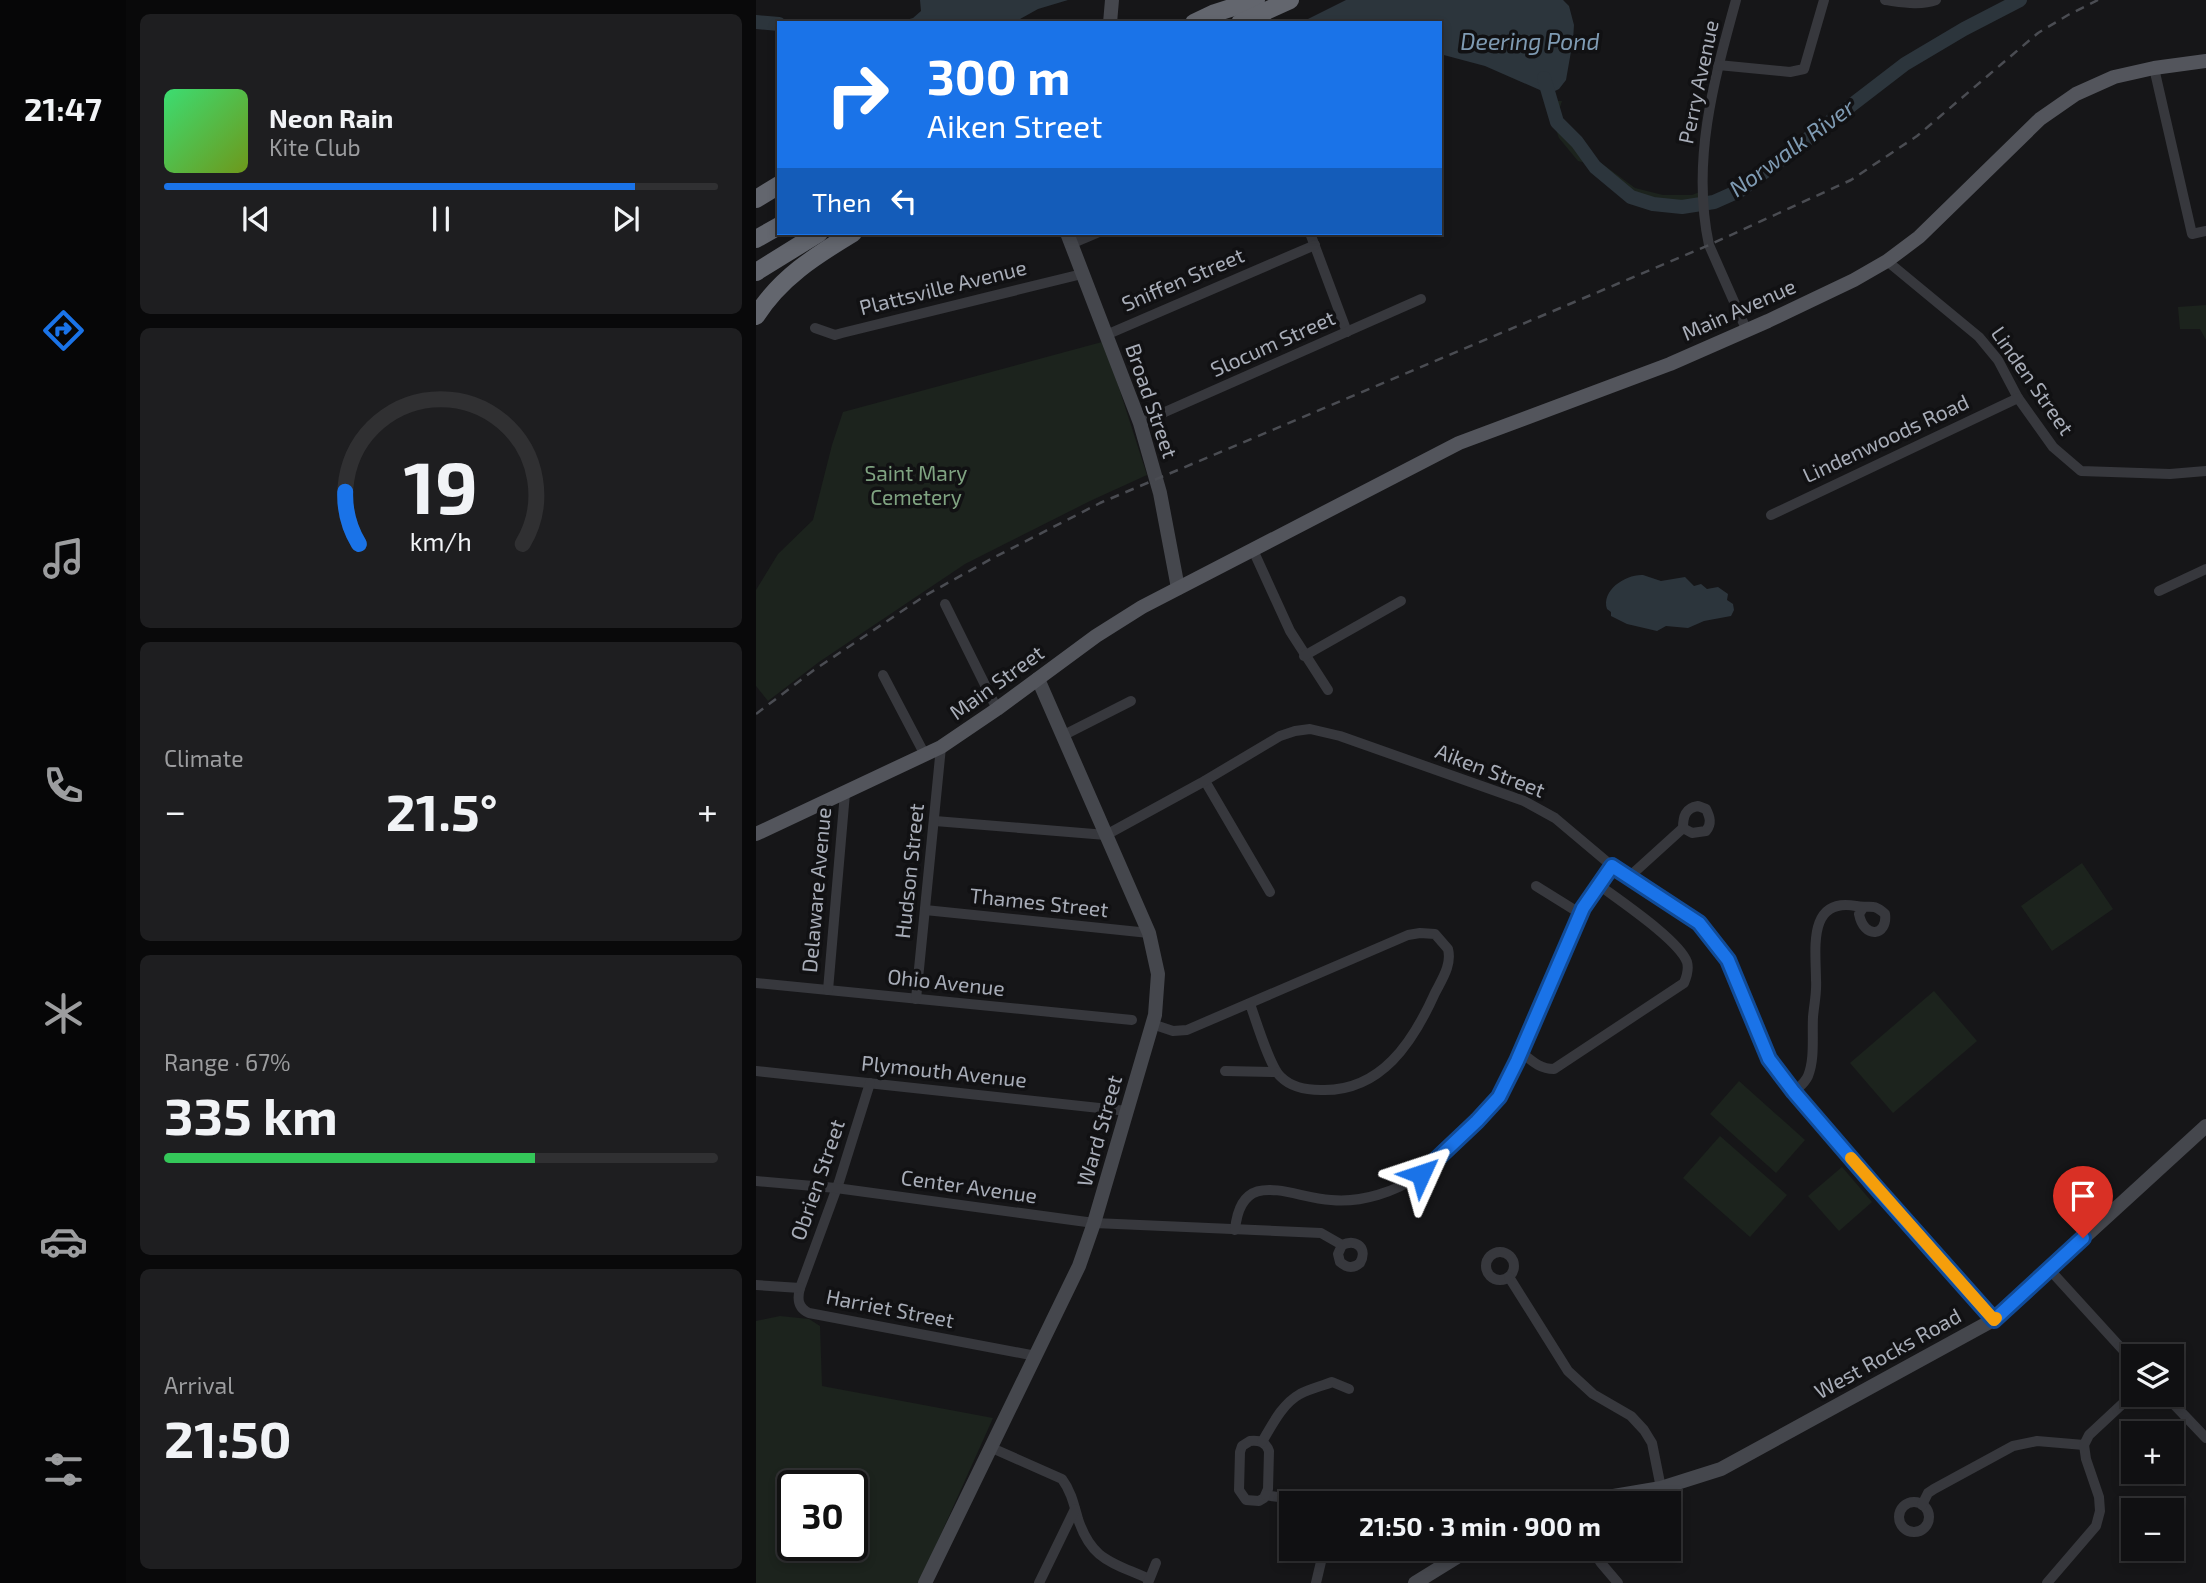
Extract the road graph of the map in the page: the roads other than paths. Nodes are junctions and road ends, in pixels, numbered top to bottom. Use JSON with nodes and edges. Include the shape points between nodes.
{"nodes":[{"id":1,"x":1112,"y":0,"type":"edge"},
{"id":2,"x":1257,"y":0,"type":"edge"},
{"id":3,"x":1290,"y":0,"type":"edge"},
{"id":4,"x":1736,"y":0,"type":"edge"},
{"id":5,"x":1824,"y":0,"type":"edge"},
{"id":6,"x":1885,"y":0,"type":"edge"},
{"id":7,"x":1936,"y":0,"type":"edge"},
{"id":8,"x":1110,"y":21,"type":"edge"},
{"id":9,"x":1198,"y":21,"type":"edge"},
{"id":10,"x":1213,"y":21,"type":"edge"},
{"id":11,"x":1244,"y":21,"type":"edge"},
{"id":12,"x":2206,"y":61,"type":"edge"},
{"id":13,"x":1718,"y":65,"type":"junction"},
{"id":14,"x":2154,"y":68,"type":"junction"},
{"id":15,"x":777,"y":187,"type":"edge"},
{"id":16,"x":756,"y":199,"type":"edge"},
{"id":17,"x":777,"y":227,"type":"edge"},
{"id":18,"x":2206,"y":231,"type":"edge"},
{"id":19,"x":816,"y":235,"type":"edge"},
{"id":20,"x":850,"y":235,"type":"edge"},
{"id":21,"x":1311,"y":235,"type":"edge"},
{"id":22,"x":1069,"y":238,"type":"edge"},
{"id":23,"x":756,"y":239,"type":"edge"},
{"id":24,"x":1315,"y":245,"type":"junction"},
{"id":25,"x":1887,"y":261,"type":"junction"},
{"id":26,"x":756,"y":272,"type":"edge"},
{"id":27,"x":1082,"y":274,"type":"junction"},
{"id":28,"x":1421,"y":299,"type":"dead end"},
{"id":29,"x":756,"y":316,"type":"edge"},
{"id":30,"x":815,"y":328,"type":"dead end"},
{"id":31,"x":1746,"y":331,"type":"junction"},
{"id":32,"x":1347,"y":332,"type":"junction"},
{"id":33,"x":1106,"y":335,"type":"junction"},
{"id":34,"x":2018,"y":398,"type":"junction"},
{"id":35,"x":1140,"y":423,"type":"junction"},
{"id":36,"x":2206,"y":471,"type":"edge"},
{"id":37,"x":1771,"y":515,"type":"dead end"},
{"id":38,"x":1253,"y":550,"type":"junction"},
{"id":39,"x":2206,"y":569,"type":"edge"},
{"id":40,"x":1178,"y":588,"type":"junction"},
{"id":41,"x":2158,"y":591,"type":"dead end"},
{"id":42,"x":1401,"y":601,"type":"dead end"},
{"id":43,"x":945,"y":604,"type":"dead end"},
{"id":44,"x":1304,"y":656,"type":"junction"},
{"id":45,"x":883,"y":675,"type":"dead end"},
{"id":46,"x":1038,"y":679,"type":"junction"},
{"id":47,"x":1328,"y":691,"type":"dead end"},
{"id":48,"x":1131,"y":701,"type":"dead end"},
{"id":49,"x":997,"y":709,"type":"junction"},
{"id":50,"x":1062,"y":736,"type":"junction"},
{"id":51,"x":942,"y":747,"type":"junction"},
{"id":52,"x":925,"y":755,"type":"junction"},
{"id":53,"x":1205,"y":781,"type":"junction"},
{"id":54,"x":845,"y":793,"type":"junction"},
{"id":55,"x":935,"y":821,"type":"junction"},
{"id":56,"x":1683,"y":828,"type":"dead end"},
{"id":57,"x":756,"y":834,"type":"edge"},
{"id":58,"x":1106,"y":835,"type":"junction"},
{"id":59,"x":1612,"y":866,"type":"junction"},
{"id":60,"x":1629,"y":877,"type":"junction"},
{"id":61,"x":1599,"y":885,"type":"junction"},
{"id":62,"x":1536,"y":886,"type":"dead end"},
{"id":63,"x":1270,"y":892,"type":"dead end"},
{"id":64,"x":1863,"y":908,"type":"dead end"},
{"id":65,"x":925,"y":910,"type":"junction"},
{"id":66,"x":1581,"y":914,"type":"junction"},
{"id":67,"x":1149,"y":933,"type":"junction"},
{"id":68,"x":756,"y":983,"type":"edge"},
{"id":69,"x":828,"y":990,"type":"junction"},
{"id":70,"x":916,"y":999,"type":"junction"},
{"id":71,"x":1250,"y":1004,"type":"junction"},
{"id":72,"x":1132,"y":1020,"type":"dead end"},
{"id":73,"x":1152,"y":1024,"type":"junction"},
{"id":74,"x":1521,"y":1052,"type":"junction"},
{"id":75,"x":756,"y":1071,"type":"edge"},
{"id":76,"x":1225,"y":1071,"type":"dead end"},
{"id":77,"x":1276,"y":1072,"type":"junction"},
{"id":78,"x":870,"y":1083,"type":"junction"},
{"id":79,"x":1794,"y":1092,"type":"junction"},
{"id":80,"x":1127,"y":1111,"type":"junction"},
{"id":81,"x":2206,"y":1126,"type":"edge"},
{"id":82,"x":756,"y":1181,"type":"edge"},
{"id":83,"x":836,"y":1188,"type":"junction"},
{"id":84,"x":1094,"y":1223,"type":"junction"},
{"id":85,"x":1236,"y":1230,"type":"junction"},
{"id":86,"x":1342,"y":1245,"type":"dead end"},
{"id":87,"x":2049,"y":1269,"type":"junction"},
{"id":88,"x":1509,"y":1277,"type":"dead end"},
{"id":89,"x":756,"y":1284,"type":"edge"},
{"id":90,"x":800,"y":1288,"type":"junction"},
{"id":91,"x":1994,"y":1320,"type":"junction"},
{"id":92,"x":2121,"y":1348,"type":"edge"},
{"id":93,"x":1036,"y":1356,"type":"junction"},
{"id":94,"x":1349,"y":1389,"type":"dead end"},
{"id":95,"x":2121,"y":1405,"type":"edge"},
{"id":96,"x":2176,"y":1407,"type":"edge"},
{"id":97,"x":2206,"y":1438,"type":"edge"},
{"id":98,"x":1262,"y":1442,"type":"junction"},
{"id":99,"x":2084,"y":1445,"type":"junction"},
{"id":100,"x":992,"y":1448,"type":"junction"},
{"id":101,"x":1661,"y":1488,"type":"junction"},
{"id":102,"x":1643,"y":1491,"type":"edge"},
{"id":103,"x":1266,"y":1495,"type":"junction"},
{"id":104,"x":1279,"y":1498,"type":"edge"},
{"id":105,"x":1922,"y":1505,"type":"dead end"},
{"id":106,"x":1075,"y":1509,"type":"junction"},
{"id":107,"x":1321,"y":1561,"type":"edge"},
{"id":108,"x":1451,"y":1561,"type":"edge"},
{"id":109,"x":1600,"y":1561,"type":"edge"},
{"id":110,"x":1156,"y":1563,"type":"dead end"},
{"id":111,"x":1148,"y":1581,"type":"edge"},
{"id":112,"x":925,"y":1583,"type":"edge"},
{"id":113,"x":1039,"y":1583,"type":"edge"},
{"id":114,"x":1316,"y":1583,"type":"edge"},
{"id":115,"x":1415,"y":1583,"type":"edge"},
{"id":116,"x":1618,"y":1583,"type":"edge"},
{"id":117,"x":2047,"y":1583,"type":"edge"}],
"edges":[{"from":1,"to":8,"type":"main road"},
{"from":2,"to":9,"type":"highway"},
{"from":2,"to":10,"type":"highway"},
{"from":3,"to":11,"type":"highway"},
{"from":4,"to":13,"type":"street","name":"Perry Avenue"},
{"from":5,"to":13,"type":"street","via":[[1804,69],[1790,72]]},
{"from":6,"to":7,"type":"street"},
{"from":12,"to":14,"type":"main road","name":"Main Avenue"},
{"from":13,"to":31,"type":"street","name":"Perry Avenue","via":[[1703,155],[1705,220],[1709,245]]},
{"from":14,"to":18,"type":"street","via":[[2192,234]]},
{"from":14,"to":25,"type":"main road","name":"Main Avenue","via":[[2114,77],[2076,94],[2040,119],[1919,237]]},
{"from":15,"to":16,"type":"highway"},
{"from":17,"to":23,"type":"highway"},
{"from":19,"to":26,"type":"highway"},
{"from":20,"to":29,"type":"highway","via":[[787,278]]},
{"from":21,"to":24,"type":"street"},
{"from":22,"to":27,"type":"main road","name":"Broad Street"},
{"from":24,"to":32,"type":"street"},
{"from":24,"to":33,"type":"street","name":"Sniffen Street"},
{"from":25,"to":31,"type":"main road","name":"Main Avenue"},
{"from":25,"to":34,"type":"street","name":"Linden Street","via":[[1979,337]]},
{"from":27,"to":30,"type":"street","name":"Plattsville Avenue","via":[[842,334]]},
{"from":27,"to":33,"type":"main road","name":"Broad Street"},
{"from":28,"to":32,"type":"street","name":"Slocum Street"},
{"from":31,"to":38,"type":"main road","name":"Main Avenue","via":[[1670,365],[1459,443]]},
{"from":32,"to":35,"type":"street","name":"Slocum Street"},
{"from":33,"to":35,"type":"main road","name":"Broad Street"},
{"from":34,"to":36,"type":"street","name":"Linden Street","via":[[2053,447],[2081,471]]},
{"from":34,"to":37,"type":"street","name":"Lindenwoods Road"},
{"from":35,"to":40,"type":"main road","name":"Broad Street","via":[[1160,494]]},
{"from":38,"to":40,"type":"main road","name":"Main Street"},
{"from":38,"to":44,"type":"street"},
{"from":39,"to":41,"type":"street"},
{"from":40,"to":46,"type":"main road","name":"Main Street","via":[[1108,628]]},
{"from":42,"to":44,"type":"street"},
{"from":43,"to":49,"type":"street"},
{"from":44,"to":47,"type":"street"},
{"from":45,"to":52,"type":"street"},
{"from":46,"to":49,"type":"main road","name":"Main Street"},
{"from":46,"to":50,"type":"main road","name":"Ward Street"},
{"from":48,"to":50,"type":"street"},
{"from":49,"to":51,"type":"main road","name":"Main Street"},
{"from":50,"to":58,"type":"main road","name":"Ward Street"},
{"from":51,"to":52,"type":"main road","name":"Main Street"},
{"from":51,"to":55,"type":"street","name":"Hudson Street"},
{"from":52,"to":54,"type":"main road","name":"Main Street"},
{"from":53,"to":58,"type":"street","name":"Aiken Street"},
{"from":53,"to":59,"type":"street","name":"Aiken Street","via":[[1280,736],[1301,730],[1326,732],[1524,801],[1555,818]]},
{"from":53,"to":63,"type":"street"},
{"from":54,"to":57,"type":"main road","name":"Main Street"},
{"from":54,"to":69,"type":"street","name":"Delaware Avenue"},
{"from":55,"to":58,"type":"street"},
{"from":55,"to":65,"type":"street","name":"Hudson Street"},
{"from":56,"to":60,"type":"street"},
{"from":58,"to":67,"type":"main road","name":"Ward Street"},
{"from":59,"to":60,"type":"street","name":"Aiken Street"},
{"from":59,"to":61,"type":"street"},
{"from":60,"to":79,"type":"street","name":"Aiken Street","via":[[1699,923],[1728,960],[1769,1059]]},
{"from":61,"to":66,"type":"street"},
{"from":61,"to":74,"type":"street","via":[[1676,947],[1688,964],[1688,975],[1684,983],[1554,1069],[1538,1066]]},
{"from":62,"to":66,"type":"street"},
{"from":64,"to":79,"type":"street","via":[[1839,904],[1830,908],[1819,925],[1814,947],[1810,1073]]},
{"from":65,"to":67,"type":"street","name":"Thames Street"},
{"from":65,"to":70,"type":"street","name":"Hudson Street"},
{"from":66,"to":74,"type":"street"},
{"from":67,"to":73,"type":"main road","name":"Ward Street","via":[[1158,974]]},
{"from":68,"to":69,"type":"street","name":"Ohio Avenue"},
{"from":69,"to":70,"type":"street","name":"Ohio Avenue"},
{"from":70,"to":72,"type":"street","name":"Ohio Avenue"},
{"from":71,"to":73,"type":"street","via":[[1183,1031]]},
{"from":71,"to":77,"type":"street"},
{"from":71,"to":77,"type":"street","via":[[1408,935],[1431,933],[1448,948],[1449,961],[1431,1002],[1409,1042],[1387,1066],[1363,1081],[1329,1090],[1294,1085]]},
{"from":73,"to":80,"type":"main road","name":"Ward Street"},
{"from":74,"to":85,"type":"street","via":[[1499,1097],[1421,1174],[1398,1187],[1351,1200],[1262,1190],[1246,1197],[1237,1214]]},
{"from":75,"to":78,"type":"street","name":"Plymouth Avenue"},
{"from":76,"to":77,"type":"street"},
{"from":78,"to":80,"type":"street","name":"Plymouth Avenue"},
{"from":78,"to":83,"type":"street","name":"Obrien Street"},
{"from":79,"to":91,"type":"street","name":"Aiken Street"},
{"from":80,"to":84,"type":"main road","name":"Ward Street"},
{"from":81,"to":87,"type":"main road","name":"West Rocks Road"},
{"from":82,"to":83,"type":"street","name":"Center Avenue"},
{"from":83,"to":84,"type":"street","name":"Center Avenue"},
{"from":83,"to":90,"type":"street","name":"Obrien Street"},
{"from":84,"to":85,"type":"street","name":"Center Avenue"},
{"from":84,"to":93,"type":"main road","name":"Ward Street"},
{"from":85,"to":86,"type":"street","name":"Center Avenue","via":[[1321,1233]]},
{"from":87,"to":91,"type":"main road","name":"West Rocks Road"},
{"from":87,"to":92,"type":"street"},
{"from":88,"to":101,"type":"street","via":[[1568,1371],[1644,1430]]},
{"from":89,"to":90,"type":"street","name":"Harriet Street"},
{"from":90,"to":93,"type":"street","name":"Harriet Street","via":[[799,1304],[809,1313]]},
{"from":91,"to":101,"type":"main road","name":"West Rocks Road","via":[[1721,1469]]},
{"from":93,"to":100,"type":"main road","name":"Ward Street"},
{"from":94,"to":98,"type":"street","via":[[1332,1382],[1301,1394],[1290,1401]]},
{"from":95,"to":99,"type":"street"},
{"from":96,"to":97,"type":"street"},
{"from":98,"to":103,"type":"street","via":[[1269,1451]]},
{"from":98,"to":103,"type":"street","via":[[1242,1446],[1239,1490],[1252,1502]]},
{"from":99,"to":105,"type":"street","via":[[2037,1441],[2013,1446],[1934,1489]]},
{"from":99,"to":117,"type":"street","via":[[2099,1497],[2096,1526]]},
{"from":100,"to":106,"type":"street","via":[[1062,1479]]},
{"from":100,"to":112,"type":"main road","name":"Ward Street"},
{"from":101,"to":102,"type":"main road","name":"West Rocks Road"},
{"from":103,"to":104,"type":"street"},
{"from":106,"to":111,"type":"street","via":[[1092,1549]]},
{"from":106,"to":113,"type":"street"},
{"from":107,"to":114,"type":"street"},
{"from":108,"to":115,"type":"main road"},
{"from":109,"to":116,"type":"street"},
{"from":110,"to":111,"type":"street"}]}
